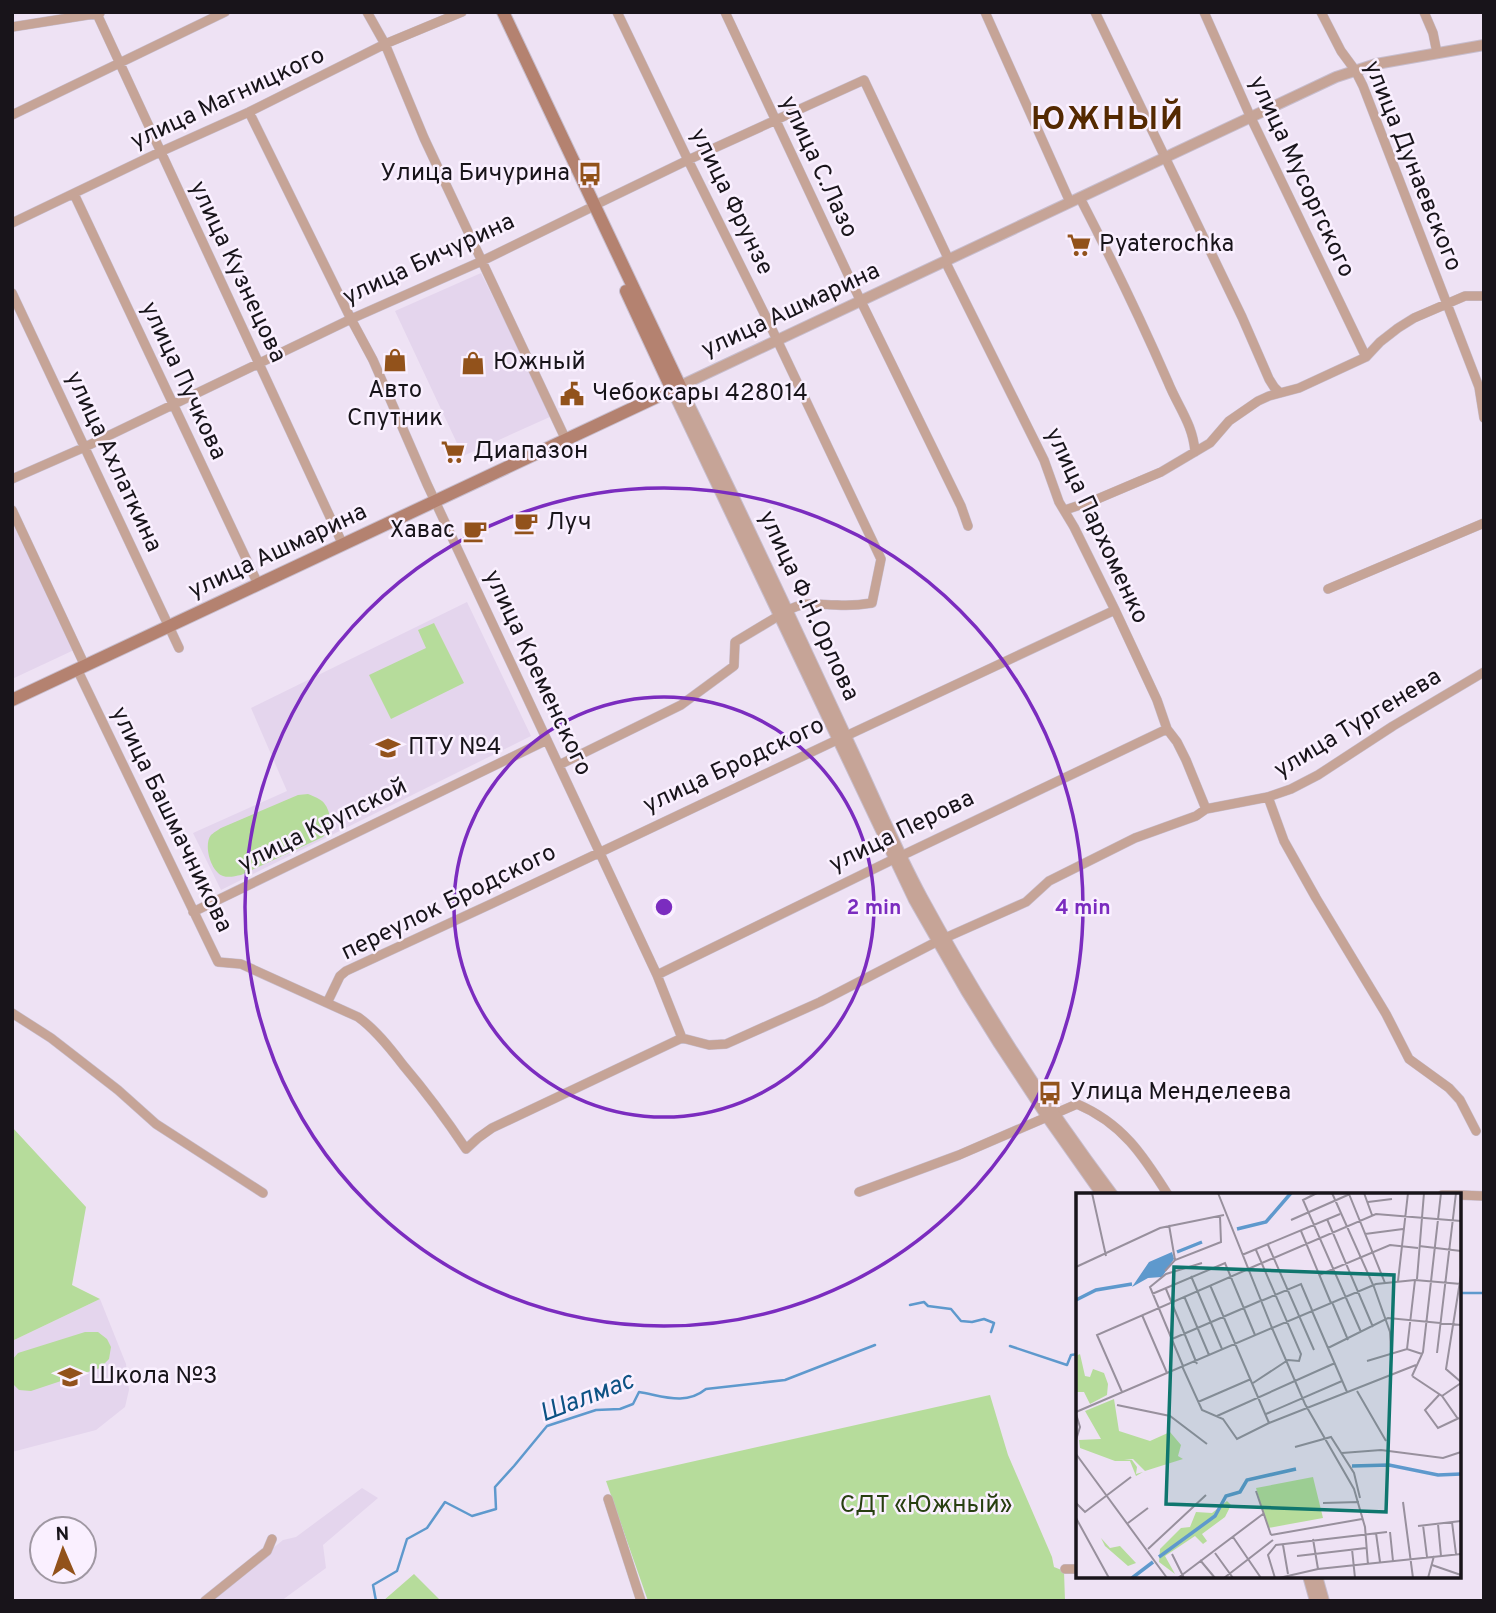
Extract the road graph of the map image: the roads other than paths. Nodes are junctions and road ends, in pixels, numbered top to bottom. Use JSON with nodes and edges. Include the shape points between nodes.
{"nodes":[{"id":1,"x":225,"y":12,"type":"edge"},
{"id":2,"x":368,"y":12,"type":"edge"},
{"id":3,"x":462,"y":12,"type":"edge"},
{"id":4,"x":494,"y":12,"type":"edge"},
{"id":5,"x":503,"y":12,"type":"edge"},
{"id":6,"x":617,"y":12,"type":"edge"},
{"id":7,"x":725,"y":12,"type":"edge"},
{"id":8,"x":1000,"y":12,"type":"edge"},
{"id":9,"x":1095,"y":12,"type":"edge"},
{"id":10,"x":1204,"y":12,"type":"edge"},
{"id":11,"x":1321,"y":12,"type":"edge"},
{"id":12,"x":1424,"y":12,"type":"edge"},
{"id":13,"x":100,"y":13,"type":"edge"},
{"id":14,"x":986,"y":15,"type":"edge"},
{"id":15,"x":12,"y":27,"type":"edge"},
{"id":16,"x":385,"y":44,"type":"junction"},
{"id":17,"x":1484,"y":44,"type":"edge"},
{"id":18,"x":1437,"y":52,"type":"junction"},
{"id":19,"x":119,"y":63,"type":"junction"},
{"id":20,"x":1354,"y":70,"type":"junction"},
{"id":21,"x":864,"y":80,"type":"joint"},
{"id":22,"x":249,"y":112,"type":"junction"},
{"id":23,"x":12,"y":115,"type":"edge"},
{"id":24,"x":1251,"y":118,"type":"junction"},
{"id":25,"x":775,"y":121,"type":"junction"},
{"id":26,"x":160,"y":152,"type":"junction"},
{"id":27,"x":1166,"y":157,"type":"junction"},
{"id":28,"x":688,"y":160,"type":"junction"},
{"id":29,"x":74,"y":194,"type":"junction"},
{"id":30,"x":1075,"y":200,"type":"junction"},
{"id":31,"x":592,"y":207,"type":"junction"},
{"id":32,"x":12,"y":223,"type":"edge"},
{"id":33,"x":947,"y":260,"type":"junction"},
{"id":34,"x":482,"y":261,"type":"junction"},
{"id":35,"x":12,"y":293,"type":"edge"},
{"id":36,"x":1484,"y":296,"type":"edge"},
{"id":37,"x":861,"y":301,"type":"junction"},
{"id":38,"x":1447,"y":303,"type":"junction"},
{"id":39,"x":351,"y":319,"type":"junction"},
{"id":40,"x":778,"y":340,"type":"junction"},
{"id":41,"x":1366,"y":356,"type":"junction"},
{"id":42,"x":259,"y":365,"type":"junction"},
{"id":43,"x":676,"y":388,"type":"junction"},
{"id":44,"x":1280,"y":393,"type":"junction"},
{"id":45,"x":173,"y":404,"type":"junction"},
{"id":46,"x":1484,"y":418,"type":"edge"},
{"id":47,"x":566,"y":440,"type":"junction"},
{"id":48,"x":85,"y":447,"type":"junction"},
{"id":49,"x":1195,"y":452,"type":"junction"},
{"id":50,"x":12,"y":479,"type":"edge"},
{"id":51,"x":436,"y":501,"type":"junction"},
{"id":52,"x":12,"y":509,"type":"edge"},
{"id":53,"x":1065,"y":510,"type":"junction"},
{"id":54,"x":1484,"y":523,"type":"edge"},
{"id":55,"x":968,"y":526,"type":"dead end"},
{"id":56,"x":343,"y":545,"type":"junction"},
{"id":57,"x":258,"y":584,"type":"junction"},
{"id":58,"x":1328,"y":589,"type":"dead end"},
{"id":59,"x":1115,"y":610,"type":"junction"},
{"id":60,"x":783,"y":613,"type":"junction"},
{"id":61,"x":169,"y":626,"type":"junction"},
{"id":62,"x":179,"y":649,"type":"dead end"},
{"id":63,"x":81,"y":667,"type":"junction"},
{"id":64,"x":1484,"y":672,"type":"edge"},
{"id":65,"x":12,"y":700,"type":"edge"},
{"id":66,"x":1167,"y":729,"type":"junction"},
{"id":67,"x":842,"y":738,"type":"junction"},
{"id":68,"x":547,"y":740,"type":"junction"},
{"id":69,"x":559,"y":765,"type":"junction"},
{"id":70,"x":1268,"y":797,"type":"junction"},
{"id":71,"x":1206,"y":809,"type":"junction"},
{"id":72,"x":601,"y":852,"type":"junction"},
{"id":73,"x":898,"y":858,"type":"junction"},
{"id":74,"x":193,"y":912,"type":"junction"},
{"id":75,"x":942,"y":940,"type":"junction"},
{"id":76,"x":657,"y":975,"type":"junction"},
{"id":77,"x":327,"y":1003,"type":"junction"},
{"id":78,"x":12,"y":1013,"type":"edge"},
{"id":79,"x":682,"y":1038,"type":"junction"},
{"id":80,"x":1050,"y":1116,"type":"junction"},
{"id":81,"x":1476,"y":1130,"type":"dead end"},
{"id":82,"x":859,"y":1192,"type":"dead end"},
{"id":83,"x":263,"y":1193,"type":"dead end"},
{"id":84,"x":1101,"y":1193,"type":"edge"},
{"id":85,"x":1111,"y":1193,"type":"edge"},
{"id":86,"x":1167,"y":1193,"type":"edge"},
{"id":87,"x":1461,"y":1195,"type":"edge"},
{"id":88,"x":1484,"y":1196,"type":"edge"},
{"id":89,"x":608,"y":1499,"type":"dead end"},
{"id":90,"x":272,"y":1539,"type":"dead end"},
{"id":91,"x":1065,"y":1569,"type":"dead end"},
{"id":92,"x":1076,"y":1569,"type":"edge"},
{"id":93,"x":1309,"y":1578,"type":"edge"},
{"id":94,"x":1318,"y":1578,"type":"edge"},
{"id":95,"x":205,"y":1601,"type":"edge"},
{"id":96,"x":640,"y":1601,"type":"edge"},
{"id":97,"x":1315,"y":1601,"type":"edge"},
{"id":98,"x":1324,"y":1601,"type":"edge"}],
"edges":[{"from":1,"to":19,"type":"street"},
{"from":2,"to":16,"type":"street"},
{"from":3,"to":16,"type":"street","name":"улица Магницкого"},
{"from":4,"to":31,"type":"main road","name":"улица Ф.Н.Орлова"},
{"from":5,"to":31,"type":"main road","name":"улица Ф.Н.Орлова"},
{"from":6,"to":28,"type":"street","name":"улица Фрунзе"},
{"from":7,"to":25,"type":"street","name":"улица С.Лазо"},
{"from":8,"to":14,"type":"street"},
{"from":9,"to":27,"type":"street"},
{"from":10,"to":24,"type":"street","name":"улица Мусоргского"},
{"from":11,"to":20,"type":"street","name":"улица Дунаевского"},
{"from":12,"to":18,"type":"street"},
{"from":13,"to":15,"type":"street"},
{"from":13,"to":19,"type":"street","name":"улица Кузнецова"},
{"from":14,"to":30,"type":"street"},
{"from":16,"to":22,"type":"street","name":"улица Магницкого"},
{"from":16,"to":34,"type":"street"},
{"from":17,"to":18,"type":"street","name":"улица Ашмарина"},
{"from":18,"to":20,"type":"street","name":"улица Ашмарина"},
{"from":19,"to":23,"type":"street"},
{"from":19,"to":26,"type":"street","name":"улица Кузнецова"},
{"from":20,"to":24,"type":"street","name":"улица Ашмарина"},
{"from":20,"to":38,"type":"street","name":"улица Дунаевского"},
{"from":21,"to":25,"type":"street","name":"улица Бичурина"},
{"from":21,"to":33,"type":"street","name":"улица Пархоменко"},
{"from":22,"to":26,"type":"street","name":"улица Магницкого"},
{"from":22,"to":39,"type":"street","name":"улица Кременского"},
{"from":24,"to":27,"type":"street","name":"улица Ашмарина"},
{"from":24,"to":41,"type":"street","name":"улица Мусоргского"},
{"from":25,"to":28,"type":"street","name":"улица Бичурина"},
{"from":25,"to":37,"type":"street","name":"улица С.Лазо"},
{"from":26,"to":29,"type":"street","name":"улица Магницкого"},
{"from":26,"to":42,"type":"street","name":"улица Кузнецова"},
{"from":27,"to":30,"type":"street","name":"улица Ашмарина"},
{"from":27,"to":44,"type":"street","via":[[1269,379]]},
{"from":28,"to":31,"type":"street","name":"улица Бичурина"},
{"from":28,"to":40,"type":"street","name":"улица Фрунзе"},
{"from":29,"to":32,"type":"street","name":"улица Магницкого"},
{"from":29,"to":45,"type":"street","name":"улица Пучкова"},
{"from":30,"to":33,"type":"street","name":"улица Ашмарина"},
{"from":30,"to":49,"type":"street","via":[[1190,426]]},
{"from":31,"to":34,"type":"street","name":"улица Бичурина"},
{"from":31,"to":43,"type":"main road","name":"улица Ф.Н.Орлова"},
{"from":33,"to":37,"type":"street","name":"улица Ашмарина"},
{"from":33,"to":53,"type":"street","name":"улица Пархоменко"},
{"from":34,"to":39,"type":"street","name":"улица Бичурина"},
{"from":34,"to":47,"type":"street"},
{"from":35,"to":48,"type":"street","name":"улица Ахлаткина"},
{"from":36,"to":38,"type":"street","via":[[1465,296]]},
{"from":37,"to":40,"type":"street","name":"улица Ашмарина"},
{"from":37,"to":55,"type":"street","name":"улица С.Лазо"},
{"from":38,"to":41,"type":"street","via":[[1398,328]]},
{"from":38,"to":46,"type":"street","name":"улица Дунаевского","via":[[1479,387]]},
{"from":39,"to":42,"type":"street","name":"улица Бичурина"},
{"from":39,"to":51,"type":"street","name":"улица Кременского"},
{"from":40,"to":43,"type":"street","name":"улица Ашмарина"},
{"from":40,"to":60,"type":"street","name":"улица Фрунзе","via":[[881,559],[872,603],[806,603]]},
{"from":41,"to":44,"type":"street"},
{"from":42,"to":45,"type":"street","name":"улица Бичурина"},
{"from":42,"to":56,"type":"street","name":"улица Кузнецова"},
{"from":43,"to":47,"type":"main road","name":"улица Ашмарина"},
{"from":43,"to":60,"type":"street","name":"улица Ф.Н.Орлова"},
{"from":44,"to":49,"type":"street","via":[[1258,401],[1229,421]]},
{"from":45,"to":48,"type":"street","name":"улица Бичурина"},
{"from":45,"to":57,"type":"street","name":"улица Пучкова"},
{"from":47,"to":51,"type":"main road","name":"улица Ашмарина"},
{"from":48,"to":50,"type":"street","name":"улица Бичурина"},
{"from":48,"to":61,"type":"street","name":"улица Ахлаткина"},
{"from":49,"to":53,"type":"street","via":[[1161,472]]},
{"from":51,"to":56,"type":"main road","name":"улица Ашмарина"},
{"from":51,"to":68,"type":"street","name":"улица Кременского"},
{"from":52,"to":63,"type":"street","name":"улица Башмачникова"},
{"from":53,"to":59,"type":"street","name":"улица Пархоменко"},
{"from":54,"to":58,"type":"street"},
{"from":56,"to":57,"type":"main road","name":"улица Ашмарина"},
{"from":57,"to":61,"type":"main road","name":"улица Ашмарина"},
{"from":59,"to":66,"type":"street","name":"улица Пархоменко"},
{"from":59,"to":67,"type":"street","name":"улица Бродского"},
{"from":60,"to":67,"type":"street","name":"улица Ф.Н.Орлова"},
{"from":60,"to":69,"type":"street","via":[[735,642],[734,666],[681,705]]},
{"from":61,"to":62,"type":"street","name":"улица Ахлаткина"},
{"from":61,"to":63,"type":"main road","name":"улица Ашмарина"},
{"from":63,"to":65,"type":"main road","name":"улица Ашмарина"},
{"from":63,"to":74,"type":"street","name":"улица Башмачникова"},
{"from":64,"to":70,"type":"street","name":"улица Тургенева","via":[[1318,775]]},
{"from":66,"to":71,"type":"street","name":"улица Пархоменко"},
{"from":66,"to":73,"type":"street","name":"улица Перова"},
{"from":67,"to":72,"type":"street","name":"улица Бродского"},
{"from":67,"to":73,"type":"street","name":"улица Ф.Н.Орлова"},
{"from":68,"to":69,"type":"street","name":"улица Кременского"},
{"from":68,"to":74,"type":"street","name":"улица Крупской"},
{"from":69,"to":72,"type":"street","name":"улица Кременского"},
{"from":70,"to":71,"type":"street","name":"улица Тургенева"},
{"from":70,"to":81,"type":"street","via":[[1284,841],[1409,1059],[1449,1088]]},
{"from":71,"to":75,"type":"street","name":"улица Тургенева","via":[[1135,838],[1049,881],[1026,902]]},
{"from":72,"to":76,"type":"street","name":"улица Кременского"},
{"from":72,"to":77,"type":"street","name":"переулок Бродского","via":[[346,971]]},
{"from":73,"to":75,"type":"street","name":"улица Ф.Н.Орлова"},
{"from":73,"to":76,"type":"street","name":"улица Перова"},
{"from":74,"to":77,"type":"street","name":"улица Башмачникова","via":[[218,962],[241,964]]},
{"from":75,"to":79,"type":"street","name":"улица Тургенева","via":[[726,1044]]},
{"from":75,"to":80,"type":"street","name":"улица Ф.Н.Орлова","via":[[999,1044]]},
{"from":76,"to":79,"type":"street","name":"улица Кременского"},
{"from":77,"to":79,"type":"street","name":"улица Башмачникова","via":[[365,1021],[433,1101],[466,1149],[492,1128]]},
{"from":78,"to":83,"type":"street","via":[[51,1038],[156,1124]]},
{"from":80,"to":82,"type":"street"},
{"from":80,"to":84,"type":"street","name":"улица Ф.Н.Орлова"},
{"from":80,"to":85,"type":"street","name":"улица Ф.Н.Орлова"},
{"from":80,"to":86,"type":"street","via":[[1077,1104],[1105,1117],[1136,1148]]},
{"from":87,"to":88,"type":"street"},
{"from":89,"to":96,"type":"street"},
{"from":90,"to":95,"type":"street","via":[[267,1551]]},
{"from":91,"to":92,"type":"street"},
{"from":93,"to":97,"type":"street"},
{"from":94,"to":98,"type":"street"}]}
